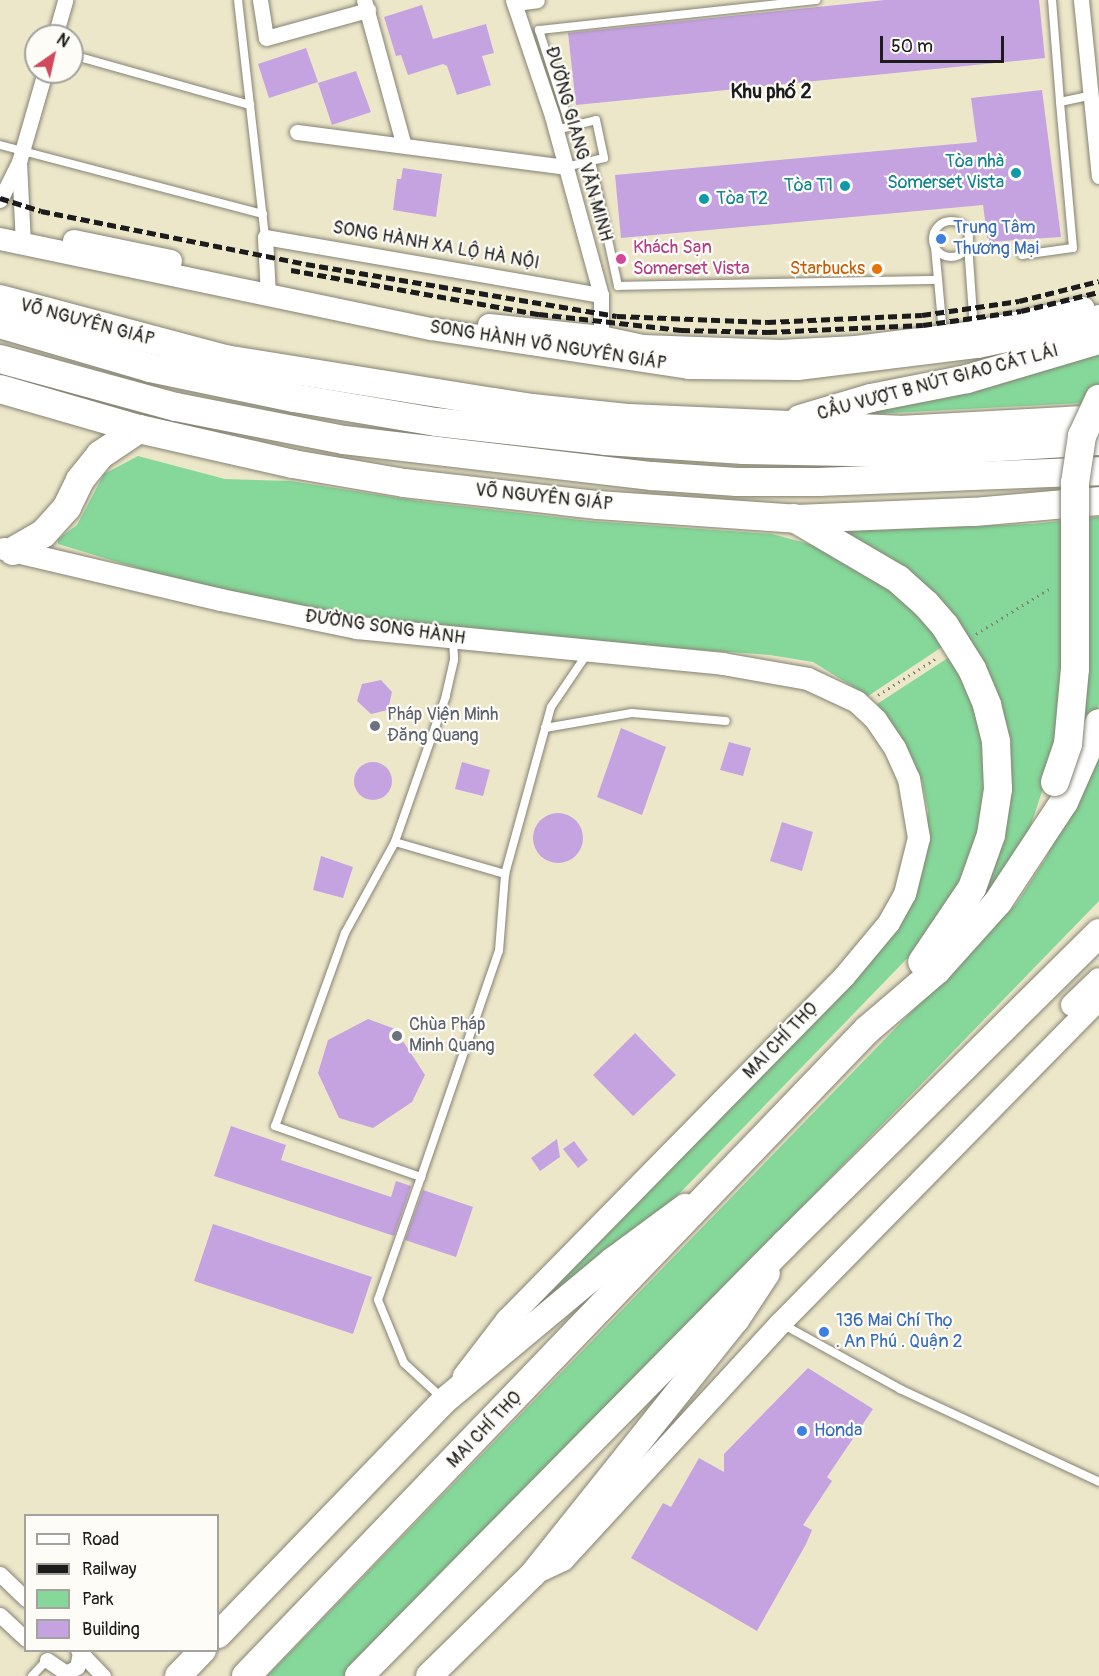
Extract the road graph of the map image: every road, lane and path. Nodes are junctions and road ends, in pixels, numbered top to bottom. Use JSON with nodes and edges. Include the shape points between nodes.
{"nodes":[{"id":1,"x":65,"y":0,"type":"edge"},
{"id":2,"x":238,"y":0,"type":"edge"},
{"id":3,"x":260,"y":0,"type":"edge"},
{"id":4,"x":537,"y":0,"type":"edge"},
{"id":5,"x":816,"y":0,"type":"edge"},
{"id":6,"x":1052,"y":0,"type":"edge"},
{"id":7,"x":1080,"y":0,"type":"edge"},
{"id":8,"x":513,"y":1,"type":"edge"},
{"id":9,"x":366,"y":5,"type":"edge"},
{"id":10,"x":58,"y":24,"type":"edge"},
{"id":11,"x":84,"y":58,"type":"edge"},
{"id":12,"x":41,"y":84,"type":"edge"},
{"id":13,"x":1089,"y":96,"type":"junction"},
{"id":14,"x":1060,"y":102,"type":"junction"},
{"id":15,"x":250,"y":105,"type":"junction"},
{"id":16,"x":563,"y":128,"type":"junction"},
{"id":17,"x":297,"y":132,"type":"dead end"},
{"id":18,"x":403,"y":143,"type":"junction"},
{"id":19,"x":0,"y":145,"type":"edge"},
{"id":20,"x":20,"y":157,"type":"junction"},
{"id":21,"x":591,"y":161,"type":"junction"},
{"id":22,"x":566,"y":166,"type":"junction"},
{"id":23,"x":1099,"y":176,"type":"edge"},
{"id":24,"x":0,"y":200,"type":"edge"},
{"id":25,"x":262,"y":214,"type":"junction"},
{"id":26,"x":0,"y":224,"type":"edge"},
{"id":27,"x":24,"y":237,"type":"junction"},
{"id":28,"x":265,"y":237,"type":"junction"},
{"id":29,"x":0,"y":239,"type":"edge"},
{"id":30,"x":968,"y":244,"type":"junction"},
{"id":31,"x":935,"y":246,"type":"junction"},
{"id":32,"x":1022,"y":255,"type":"dead end"},
{"id":33,"x":938,"y":280,"type":"junction"},
{"id":34,"x":269,"y":288,"type":"junction"},
{"id":35,"x":601,"y":295,"type":"junction"},
{"id":36,"x":0,"y":299,"type":"edge"},
{"id":37,"x":1099,"y":303,"type":"edge"},
{"id":38,"x":1099,"y":316,"type":"edge"},
{"id":39,"x":0,"y":324,"type":"edge"},
{"id":40,"x":976,"y":340,"type":"junction"},
{"id":41,"x":1099,"y":340,"type":"edge"},
{"id":42,"x":942,"y":343,"type":"junction"},
{"id":43,"x":603,"y":346,"type":"junction"},
{"id":44,"x":0,"y":358,"type":"edge"},
{"id":45,"x":0,"y":389,"type":"edge"},
{"id":46,"x":1099,"y":399,"type":"edge"},
{"id":47,"x":776,"y":427,"type":"junction"},
{"id":48,"x":139,"y":429,"type":"junction"},
{"id":49,"x":1062,"y":433,"type":"junction"},
{"id":50,"x":1096,"y":434,"type":"edge"},
{"id":51,"x":1094,"y":471,"type":"edge"},
{"id":52,"x":652,"y":476,"type":"junction"},
{"id":53,"x":736,"y":482,"type":"junction"},
{"id":54,"x":1099,"y":501,"type":"edge"},
{"id":55,"x":598,"y":505,"type":"junction"},
{"id":56,"x":796,"y":519,"type":"junction"},
{"id":57,"x":6,"y":549,"type":"edge"},
{"id":58,"x":1059,"y":583,"type":"dead end"},
{"id":59,"x":453,"y":638,"type":"junction"},
{"id":60,"x":969,"y":638,"type":"dead end"},
{"id":61,"x":590,"y":650,"type":"junction"},
{"id":62,"x":942,"y":654,"type":"dead end"},
{"id":63,"x":776,"y":672,"type":"joint"},
{"id":64,"x":871,"y":699,"type":"dead end"},
{"id":65,"x":726,"y":721,"type":"dead end"},
{"id":66,"x":1099,"y":723,"type":"edge"},
{"id":67,"x":545,"y":728,"type":"junction"},
{"id":68,"x":394,"y":842,"type":"junction"},
{"id":69,"x":1025,"y":864,"type":"junction"},
{"id":70,"x":505,"y":874,"type":"junction"},
{"id":71,"x":1099,"y":933,"type":"edge"},
{"id":72,"x":922,"y":962,"type":"junction"},
{"id":73,"x":1099,"y":979,"type":"edge"},
{"id":74,"x":1099,"y":999,"type":"edge"},
{"id":75,"x":877,"y":1021,"type":"junction"},
{"id":76,"x":421,"y":1177,"type":"junction"},
{"id":77,"x":723,"y":1183,"type":"junction"},
{"id":78,"x":684,"y":1208,"type":"junction"},
{"id":79,"x":785,"y":1244,"type":"junction"},
{"id":80,"x":780,"y":1324,"type":"junction"},
{"id":81,"x":444,"y":1401,"type":"junction"},
{"id":82,"x":1099,"y":1482,"type":"edge"},
{"id":83,"x":0,"y":1574,"type":"edge"},
{"id":84,"x":533,"y":1574,"type":"junction"},
{"id":85,"x":24,"y":1597,"type":"edge"},
{"id":86,"x":0,"y":1615,"type":"edge"},
{"id":87,"x":219,"y":1634,"type":"edge"},
{"id":88,"x":24,"y":1638,"type":"edge"},
{"id":89,"x":79,"y":1652,"type":"edge"},
{"id":90,"x":201,"y":1652,"type":"edge"},
{"id":91,"x":42,"y":1655,"type":"edge"},
{"id":92,"x":32,"y":1676,"type":"edge"},
{"id":93,"x":62,"y":1676,"type":"edge"},
{"id":94,"x":104,"y":1676,"type":"edge"},
{"id":95,"x":178,"y":1676,"type":"edge"},
{"id":96,"x":246,"y":1676,"type":"edge"},
{"id":97,"x":359,"y":1676,"type":"edge"},
{"id":98,"x":429,"y":1676,"type":"edge"}],
"edges":[{"from":1,"to":10,"type":"street"},
{"from":2,"to":15,"type":"lane"},
{"from":3,"to":9,"type":"street","via":[[266,39]]},
{"from":4,"to":8,"type":"street"},
{"from":5,"to":16,"type":"lane","via":[[539,30]]},
{"from":6,"to":14,"type":"lane"},
{"from":7,"to":13,"type":"street"},
{"from":8,"to":16,"type":"street","name":"ĐƯỜNG GIANG VĂN MINH"},
{"from":9,"to":18,"type":"street"},
{"from":11,"to":15,"type":"lane"},
{"from":12,"to":20,"type":"street"},
{"from":13,"to":14,"type":"lane"},
{"from":13,"to":23,"type":"street"},
{"from":14,"to":32,"type":"lane","via":[[1072,248]]},
{"from":15,"to":25,"type":"lane"},
{"from":16,"to":21,"type":"lane","via":[[596,120],[604,158]]},
{"from":16,"to":22,"type":"street","name":"ĐƯỜNG GIANG VĂN MINH"},
{"from":17,"to":18,"type":"street"},
{"from":18,"to":22,"type":"street"},
{"from":19,"to":20,"type":"lane"},
{"from":20,"to":24,"type":"street"},
{"from":20,"to":25,"type":"lane"},
{"from":20,"to":27,"type":"street"},
{"from":21,"to":22,"type":"lane"},
{"from":21,"to":33,"type":"lane","via":[[618,285]]},
{"from":22,"to":35,"type":"street","name":"ĐƯỜNG GIANG VĂN MINH"},
{"from":25,"to":28,"type":"lane"},
{"from":26,"to":27,"type":"main road","name":"SONG HÀNH VÕ NGUYÊN GIÁP"},
{"from":27,"to":29,"type":"main road","name":"SONG HÀNH VÕ NGUYÊN GIÁP"},
{"from":27,"to":34,"type":"main road","name":"SONG HÀNH VÕ NGUYÊN GIÁP"},
{"from":28,"to":34,"type":"street"},
{"from":28,"to":35,"type":"street","name":"SONG HÀNH XA LỘ HÀ NỘI"},
{"from":30,"to":31,"type":"lane","via":[[964,252],[953,257],[942,254]]},
{"from":30,"to":31,"type":"lane","via":[[966,230],[951,222],[937,230]]},
{"from":30,"to":40,"type":"lane"},
{"from":31,"to":33,"type":"lane"},
{"from":33,"to":42,"type":"lane"},
{"from":34,"to":43,"type":"main road","name":"SONG HÀNH VÕ NGUYÊN GIÁP"},
{"from":35,"to":43,"type":"street","name":"ĐƯỜNG GIANG VĂN MINH"},
{"from":36,"to":47,"type":"highway","name":"VÕ NGUYÊN GIÁP","via":[[214,356],[330,378],[532,408]]},
{"from":37,"to":40,"type":"main road","name":"SONG HÀNH VÕ NGUYÊN GIÁP"},
{"from":38,"to":40,"type":"main road","name":"SONG HÀNH VÕ NGUYÊN GIÁP","via":[[1059,330]]},
{"from":39,"to":49,"type":"highway","name":"VÕ NGUYÊN GIÁP","via":[[150,368],[294,398],[447,423],[605,441],[744,450],[901,453]]},
{"from":40,"to":42,"type":"main road","name":"SONG HÀNH VÕ NGUYÊN GIÁP"},
{"from":41,"to":47,"type":"highway","name":"CẦU VƯỢT B NÚT GIAO CÁT LÁI","via":[[967,379],[871,398]]},
{"from":42,"to":43,"type":"main road","name":"SONG HÀNH VÕ NGUYÊN GIÁP","via":[[780,351]]},
{"from":44,"to":52,"type":"highway","name":"VÕ NGUYÊN GIÁP","via":[[176,407],[344,440]]},
{"from":45,"to":48,"type":"highway","name":"VÕ NGUYÊN GIÁP"},
{"from":46,"to":69,"type":"highway","bridge":true,"via":[[1082,436],[1075,483],[1075,669],[1068,744]]},
{"from":47,"to":49,"type":"highway","name":"VÕ NGUYÊN GIÁP"},
{"from":48,"to":55,"type":"highway","name":"VÕ NGUYÊN GIÁP","via":[[293,464],[393,481]]},
{"from":48,"to":57,"type":"highway","via":[[100,455],[80,480],[67,507],[43,534]]},
{"from":49,"to":50,"type":"highway"},
{"from":51,"to":53,"type":"highway","name":"VÕ NGUYÊN GIÁP","via":[[926,480]]},
{"from":52,"to":53,"type":"highway","name":"VÕ NGUYÊN GIÁP"},
{"from":52,"to":55,"type":"highway"},
{"from":53,"to":56,"type":"highway"},
{"from":54,"to":56,"type":"highway","name":"VÕ NGUYÊN GIÁP","via":[[974,512]]},
{"from":55,"to":56,"type":"highway","name":"VÕ NGUYÊN GIÁP"},
{"from":56,"to":72,"type":"highway","via":[[898,579],[926,604],[972,669],[987,705],[996,742],[998,789],[991,835],[972,888]]},
{"from":57,"to":59,"type":"main road","name":"ĐƯỜNG SONG HÀNH","via":[[346,625]]},
{"from":58,"to":60,"type":"path"},
{"from":59,"to":61,"type":"main road","name":"ĐƯỜNG SONG HÀNH"},
{"from":59,"to":68,"type":"lane","via":[[454,660],[446,696]]},
{"from":61,"to":63,"type":"main road","name":"ĐƯỜNG SONG HÀNH"},
{"from":61,"to":67,"type":"lane","via":[[551,707]]},
{"from":62,"to":64,"type":"path"},
{"from":63,"to":81,"type":"main road","name":"MAI CHÍ THỌ","via":[[808,679],[857,702],[876,720],[895,748],[909,779],[919,838],[905,894],[889,923],[844,977],[507,1320]]},
{"from":65,"to":67,"type":"lane","via":[[632,713]]},
{"from":66,"to":69,"type":"highway","via":[[1064,802]]},
{"from":67,"to":70,"type":"lane"},
{"from":68,"to":70,"type":"lane"},
{"from":68,"to":76,"type":"lane","via":[[345,933],[275,1125]]},
{"from":69,"to":75,"type":"highway","via":[[998,902],[938,970]]},
{"from":70,"to":76,"type":"lane","via":[[499,951]]},
{"from":71,"to":79,"type":"highway"},
{"from":72,"to":75,"type":"highway"},
{"from":72,"to":78,"type":"main road","name":"MAI CHÍ THỌ"},
{"from":73,"to":80,"type":"main road","via":[[780,1305],[776,1315]]},
{"from":74,"to":80,"type":"main road"},
{"from":75,"to":77,"type":"highway","name":"MAI CHÍ THỌ"},
{"from":76,"to":81,"type":"lane","via":[[378,1300],[404,1363]]},
{"from":77,"to":78,"type":"main road","name":"MAI CHÍ THỌ"},
{"from":77,"to":96,"type":"highway","name":"MAI CHÍ THỌ"},
{"from":78,"to":81,"type":"main road","name":"MAI CHÍ THỌ","via":[[612,1261]]},
{"from":79,"to":84,"type":"main road","via":[[736,1320]]},
{"from":79,"to":97,"type":"highway"},
{"from":80,"to":82,"type":"lane","via":[[900,1389]]},
{"from":80,"to":84,"type":"main road","via":[[562,1560]]},
{"from":81,"to":87,"type":"main road","name":"MAI CHÍ THỌ"},
{"from":83,"to":85,"type":"street"},
{"from":84,"to":98,"type":"main road"},
{"from":86,"to":88,"type":"street"},
{"from":89,"to":91,"type":"street","via":[[73,1671],[66,1673]]},
{"from":89,"to":94,"type":"street"},
{"from":90,"to":95,"type":"main road"},
{"from":91,"to":92,"type":"lane"},
{"from":91,"to":93,"type":"street"}]}
